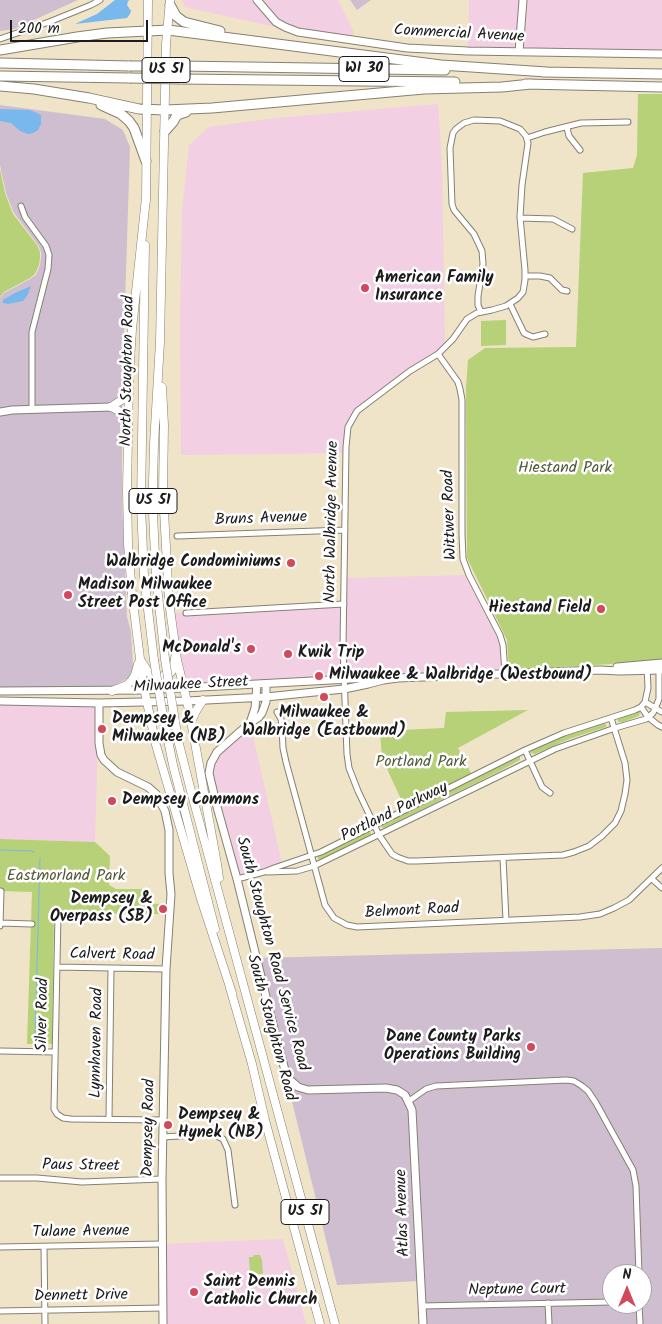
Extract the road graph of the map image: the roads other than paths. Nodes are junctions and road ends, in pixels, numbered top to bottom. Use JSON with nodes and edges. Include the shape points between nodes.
{"nodes":[{"id":1,"x":100,"y":0,"type":"edge"},
{"id":2,"x":148,"y":0,"type":"edge"},
{"id":3,"x":257,"y":0,"type":"edge"},
{"id":4,"x":262,"y":0,"type":"edge"},
{"id":5,"x":522,"y":0,"type":"edge"},
{"id":6,"x":170,"y":2,"type":"edge"},
{"id":7,"x":264,"y":8,"type":"junction"},
{"id":8,"x":168,"y":30,"type":"junction"},
{"id":9,"x":148,"y":31,"type":"junction"},
{"id":10,"x":0,"y":39,"type":"edge"},
{"id":11,"x":267,"y":42,"type":"junction"},
{"id":12,"x":0,"y":50,"type":"edge"},
{"id":13,"x":519,"y":52,"type":"junction"},
{"id":14,"x":662,"y":54,"type":"edge"},
{"id":15,"x":0,"y":63,"type":"edge"},
{"id":16,"x":548,"y":72,"type":"junction"},
{"id":17,"x":662,"y":74,"type":"edge"},
{"id":18,"x":0,"y":76,"type":"edge"},
{"id":19,"x":531,"y":84,"type":"junction"},
{"id":20,"x":0,"y":86,"type":"edge"},
{"id":21,"x":662,"y":87,"type":"edge"},
{"id":22,"x":63,"y":94,"type":"junction"},
{"id":23,"x":146,"y":110,"type":"junction"},
{"id":24,"x":165,"y":110,"type":"junction"},
{"id":25,"x":193,"y":110,"type":"junction"},
{"id":26,"x":628,"y":122,"type":"dead end"},
{"id":27,"x":567,"y":127,"type":"junction"},
{"id":28,"x":165,"y":131,"type":"junction"},
{"id":29,"x":527,"y":138,"type":"junction"},
{"id":30,"x":580,"y":150,"type":"dead end"},
{"id":31,"x":146,"y":161,"type":"junction"},
{"id":32,"x":146,"y":198,"type":"junction"},
{"id":33,"x":21,"y":206,"type":"dead end"},
{"id":34,"x":520,"y":218,"type":"junction"},
{"id":35,"x":572,"y":229,"type":"dead end"},
{"id":36,"x":526,"y":276,"type":"junction"},
{"id":37,"x":567,"y":291,"type":"dead end"},
{"id":38,"x":510,"y":304,"type":"junction"},
{"id":39,"x":481,"y":312,"type":"junction"},
{"id":40,"x":545,"y":334,"type":"dead end"},
{"id":41,"x":160,"y":342,"type":"junction"},
{"id":42,"x":438,"y":354,"type":"junction"},
{"id":43,"x":129,"y":378,"type":"junction"},
{"id":44,"x":111,"y":407,"type":"junction"},
{"id":45,"x":32,"y":409,"type":"junction"},
{"id":46,"x":0,"y":412,"type":"edge"},
{"id":47,"x":128,"y":440,"type":"junction"},
{"id":48,"x":345,"y":530,"type":"junction"},
{"id":49,"x":177,"y":536,"type":"dead end"},
{"id":50,"x":344,"y":604,"type":"junction"},
{"id":51,"x":186,"y":613,"type":"dead end"},
{"id":52,"x":175,"y":648,"type":"junction"},
{"id":53,"x":139,"y":657,"type":"junction"},
{"id":54,"x":660,"y":666,"type":"edge"},
{"id":55,"x":647,"y":667,"type":"junction"},
{"id":56,"x":505,"y":673,"type":"junction"},
{"id":57,"x":343,"y":679,"type":"junction"},
{"id":58,"x":383,"y":680,"type":"junction"},
{"id":59,"x":257,"y":684,"type":"junction"},
{"id":60,"x":266,"y":684,"type":"junction"},
{"id":61,"x":183,"y":688,"type":"junction"},
{"id":62,"x":344,"y":689,"type":"junction"},
{"id":63,"x":112,"y":690,"type":"junction"},
{"id":64,"x":145,"y":690,"type":"junction"},
{"id":65,"x":0,"y":691,"type":"edge"},
{"id":66,"x":66,"y":691,"type":"junction"},
{"id":67,"x":0,"y":695,"type":"edge"},
{"id":68,"x":256,"y":697,"type":"junction"},
{"id":69,"x":266,"y":697,"type":"junction"},
{"id":70,"x":203,"y":700,"type":"junction"},
{"id":71,"x":0,"y":701,"type":"edge"},
{"id":72,"x":187,"y":701,"type":"junction"},
{"id":73,"x":148,"y":702,"type":"junction"},
{"id":74,"x":99,"y":703,"type":"junction"},
{"id":75,"x":643,"y":704,"type":"junction"},
{"id":76,"x":656,"y":708,"type":"junction"},
{"id":77,"x":277,"y":712,"type":"dead end"},
{"id":78,"x":662,"y":712,"type":"edge"},
{"id":79,"x":648,"y":717,"type":"junction"},
{"id":80,"x":611,"y":718,"type":"junction"},
{"id":81,"x":191,"y":722,"type":"junction"},
{"id":82,"x":250,"y":723,"type":"junction"},
{"id":83,"x":662,"y":727,"type":"edge"},
{"id":84,"x":615,"y":728,"type":"junction"},
{"id":85,"x":178,"y":740,"type":"joint"},
{"id":86,"x":168,"y":742,"type":"joint"},
{"id":87,"x":525,"y":750,"type":"junction"},
{"id":88,"x":529,"y":760,"type":"junction"},
{"id":89,"x":550,"y":793,"type":"dead end"},
{"id":90,"x":374,"y":826,"type":"junction"},
{"id":91,"x":379,"y":835,"type":"junction"},
{"id":92,"x":311,"y":856,"type":"junction"},
{"id":93,"x":504,"y":858,"type":"junction"},
{"id":94,"x":314,"y":866,"type":"junction"},
{"id":95,"x":662,"y":868,"type":"edge"},
{"id":96,"x":264,"y":872,"type":"junction"},
{"id":97,"x":237,"y":879,"type":"junction"},
{"id":98,"x":652,"y":879,"type":"junction"},
{"id":99,"x":662,"y":888,"type":"edge"},
{"id":100,"x":1,"y":891,"type":"edge"},
{"id":101,"x":221,"y":901,"type":"junction"},
{"id":102,"x":58,"y":915,"type":"dead end"},
{"id":103,"x":506,"y":920,"type":"junction"},
{"id":104,"x":0,"y":924,"type":"edge"},
{"id":105,"x":32,"y":924,"type":"dead end"},
{"id":106,"x":57,"y":967,"type":"junction"},
{"id":107,"x":111,"y":968,"type":"junction"},
{"id":108,"x":166,"y":969,"type":"junction"},
{"id":109,"x":232,"y":993,"type":"junction"},
{"id":110,"x":0,"y":1051,"type":"edge"},
{"id":111,"x":55,"y":1052,"type":"junction"},
{"id":112,"x":275,"y":1100,"type":"junction"},
{"id":113,"x":409,"y":1102,"type":"junction"},
{"id":114,"x":261,"y":1104,"type":"junction"},
{"id":115,"x":109,"y":1119,"type":"junction"},
{"id":116,"x":164,"y":1120,"type":"junction"},
{"id":117,"x":163,"y":1137,"type":"junction"},
{"id":118,"x":0,"y":1178,"type":"edge"},
{"id":119,"x":162,"y":1180,"type":"junction"},
{"id":120,"x":235,"y":1205,"type":"dead end"},
{"id":121,"x":162,"y":1244,"type":"junction"},
{"id":122,"x":44,"y":1246,"type":"junction"},
{"id":123,"x":0,"y":1247,"type":"edge"},
{"id":124,"x":639,"y":1264,"type":"edge"},
{"id":125,"x":602,"y":1302,"type":"edge"},
{"id":126,"x":548,"y":1303,"type":"junction"},
{"id":127,"x":422,"y":1306,"type":"junction"},
{"id":128,"x":163,"y":1308,"type":"junction"},
{"id":129,"x":45,"y":1310,"type":"junction"},
{"id":130,"x":0,"y":1311,"type":"edge"},
{"id":131,"x":45,"y":1324,"type":"edge"},
{"id":132,"x":163,"y":1324,"type":"edge"},
{"id":133,"x":320,"y":1324,"type":"edge"},
{"id":134,"x":335,"y":1324,"type":"edge"},
{"id":135,"x":423,"y":1324,"type":"edge"},
{"id":136,"x":549,"y":1324,"type":"edge"}],
"edges":[{"from":1,"to":10,"type":"street","via":[[66,16]]},
{"from":2,"to":9,"type":"main road","name":"North Stoughton Road","number":"US 51"},
{"from":3,"to":7,"type":"street","name":"Commercial Avenue"},
{"from":4,"to":7,"type":"street"},
{"from":5,"to":13,"type":"street"},
{"from":6,"to":8,"type":"main road","name":"North Stoughton Road","number":"US 51"},
{"from":6,"to":11,"type":"highway","via":[[176,16],[187,24]]},
{"from":7,"to":13,"type":"street","name":"Commercial Avenue","via":[[279,24],[298,32],[425,49]]},
{"from":8,"to":9,"type":"highway"},
{"from":8,"to":11,"type":"highway"},
{"from":8,"to":24,"type":"main road","name":"North Stoughton Road","number":"US 51"},
{"from":9,"to":12,"type":"highway","via":[[114,32]]},
{"from":9,"to":23,"type":"main road","name":"North Stoughton Road","number":"US 51"},
{"from":11,"to":16,"type":"highway","via":[[441,65]]},
{"from":13,"to":14,"type":"street","name":"Commercial Avenue"},
{"from":15,"to":16,"type":"highway","number":"WI 30","bridge":true},
{"from":16,"to":17,"type":"highway","number":"WI 30"},
{"from":18,"to":19,"type":"highway","number":"WI 30","bridge":true},
{"from":19,"to":21,"type":"highway","number":"WI 30"},
{"from":19,"to":25,"type":"highway","via":[[407,91]]},
{"from":20,"to":22,"type":"highway"},
{"from":22,"to":23,"type":"highway"},
{"from":22,"to":31,"type":"highway","via":[[121,114],[134,128]]},
{"from":23,"to":24,"type":"highway"},
{"from":23,"to":31,"type":"main road","name":"North Stoughton Road","number":"US 51"},
{"from":24,"to":25,"type":"highway"},
{"from":24,"to":28,"type":"main road","name":"North Stoughton Road","number":"US 51"},
{"from":25,"to":28,"type":"highway","via":[[177,115]]},
{"from":26,"to":27,"type":"street","via":[[587,122]]},
{"from":27,"to":29,"type":"street"},
{"from":27,"to":30,"type":"street"},
{"from":28,"to":41,"type":"main road","name":"North Stoughton Road","number":"US 51"},
{"from":29,"to":34,"type":"street"},
{"from":29,"to":39,"type":"street","via":[[521,130],[500,120],[469,121],[456,129],[450,143],[453,208],[474,234],[483,256],[478,296]]},
{"from":31,"to":32,"type":"main road","name":"North Stoughton Road","number":"US 51"},
{"from":32,"to":43,"type":"main road"},
{"from":32,"to":86,"type":"main road","name":"North Stoughton Road","number":"US 51","bridge":true,"via":[[141,505],[144,576]]},
{"from":33,"to":45,"type":"street","via":[[49,255],[32,332]]},
{"from":34,"to":35,"type":"street","via":[[553,220]]},
{"from":34,"to":36,"type":"street"},
{"from":36,"to":37,"type":"street","via":[[550,278]]},
{"from":36,"to":38,"type":"street","via":[[523,292]]},
{"from":38,"to":39,"type":"street","name":"North Walbridge Avenue"},
{"from":38,"to":40,"type":"street","via":[[524,333],[528,336]]},
{"from":39,"to":42,"type":"street","name":"North Walbridge Avenue","via":[[467,319]]},
{"from":41,"to":52,"type":"main road","via":[[168,601]]},
{"from":41,"to":85,"type":"main road","name":"North Stoughton Road","number":"US 51","bridge":true,"via":[[153,512],[165,659]]},
{"from":42,"to":48,"type":"street","name":"North Walbridge Avenue","via":[[410,371],[354,415],[347,437]]},
{"from":42,"to":56,"type":"street","name":"Wittwer Road","via":[[458,382],[462,400],[463,559],[500,635]]},
{"from":43,"to":44,"type":"main road","via":[[124,400]]},
{"from":43,"to":47,"type":"main road"},
{"from":44,"to":45,"type":"street"},
{"from":44,"to":47,"type":"main road","via":[[121,412]]},
{"from":45,"to":46,"type":"street"},
{"from":47,"to":53,"type":"main road","via":[[128,544]]},
{"from":48,"to":49,"type":"street","name":"Bruns Avenue"},
{"from":48,"to":50,"type":"street","name":"North Walbridge Avenue"},
{"from":50,"to":51,"type":"street"},
{"from":50,"to":57,"type":"street","name":"North Walbridge Avenue"},
{"from":52,"to":53,"type":"main road","via":[[173,668],[164,676],[149,673]]},
{"from":52,"to":61,"type":"main road"},
{"from":53,"to":63,"type":"main road","via":[[132,680]]},
{"from":53,"to":64,"type":"main road"},
{"from":54,"to":55,"type":"street","name":"Milwaukee Street"},
{"from":54,"to":76,"type":"street"},
{"from":55,"to":56,"type":"street","name":"Milwaukee Street"},
{"from":55,"to":75,"type":"street","via":[[648,688]]},
{"from":56,"to":58,"type":"street","name":"Milwaukee Street"},
{"from":57,"to":58,"type":"street","name":"Milwaukee Street"},
{"from":57,"to":60,"type":"street","name":"Milwaukee Street"},
{"from":57,"to":62,"type":"street","name":"North Walbridge Avenue"},
{"from":58,"to":62,"type":"street","name":"Milwaukee Street"},
{"from":59,"to":60,"type":"street","name":"Milwaukee Street"},
{"from":59,"to":61,"type":"street","name":"Milwaukee Street"},
{"from":59,"to":68,"type":"street"},
{"from":60,"to":69,"type":"street","name":"South Stoughton Road Service Road"},
{"from":61,"to":64,"type":"street","name":"Milwaukee Street"},
{"from":61,"to":72,"type":"main road"},
{"from":62,"to":69,"type":"street","name":"Milwaukee Street"},
{"from":62,"to":90,"type":"street","name":"North Walbridge Avenue","via":[[349,768]]},
{"from":63,"to":64,"type":"street","name":"Milwaukee Street"},
{"from":63,"to":66,"type":"street","name":"Milwaukee Street"},
{"from":64,"to":73,"type":"main road"},
{"from":65,"to":66,"type":"street","name":"Milwaukee Street"},
{"from":66,"to":67,"type":"street","via":[[32,696]]},
{"from":68,"to":69,"type":"street","name":"Milwaukee Street"},
{"from":68,"to":70,"type":"street","name":"Milwaukee Street"},
{"from":68,"to":82,"type":"street"},
{"from":69,"to":82,"type":"street","name":"South Stoughton Road Service Road","via":[[262,713]]},
{"from":70,"to":72,"type":"street","name":"Milwaukee Street"},
{"from":70,"to":81,"type":"main road"},
{"from":71,"to":74,"type":"street","name":"Milwaukee Street"},
{"from":72,"to":73,"type":"street","name":"Milwaukee Street"},
{"from":72,"to":81,"type":"main road"},
{"from":73,"to":74,"type":"street","name":"Milwaukee Street"},
{"from":73,"to":109,"type":"main road","via":[[156,745],[182,836]]},
{"from":74,"to":108,"type":"street","name":"Dempsey Road","via":[[101,755],[117,772],[156,794],[167,818]]},
{"from":75,"to":76,"type":"street"},
{"from":75,"to":79,"type":"street"},
{"from":75,"to":80,"type":"street","name":"Portland Parkway"},
{"from":76,"to":78,"type":"street"},
{"from":76,"to":79,"type":"street","name":"Portland Parkway"},
{"from":77,"to":92,"type":"street","name":"Belmont Road","via":[[281,718],[286,762]]},
{"from":79,"to":83,"type":"street"},
{"from":79,"to":84,"type":"street","name":"Portland Parkway"},
{"from":80,"to":84,"type":"street","name":"North Walbridge Avenue"},
{"from":80,"to":87,"type":"street","name":"Portland Parkway"},
{"from":81,"to":101,"type":"main road"},
{"from":82,"to":97,"type":"street","name":"South Stoughton Road Service Road","via":[[217,752],[209,773]]},
{"from":84,"to":88,"type":"street","name":"Portland Parkway"},
{"from":84,"to":93,"type":"street","name":"North Walbridge Avenue","via":[[627,780],[626,794],[616,823],[589,846],[574,852]]},
{"from":85,"to":101,"type":"main road","name":"South Stoughton Road","number":"US 51"},
{"from":86,"to":109,"type":"main road","name":"South Stoughton Road","number":"US 51"},
{"from":87,"to":88,"type":"street"},
{"from":87,"to":90,"type":"street","name":"Portland Parkway"},
{"from":88,"to":89,"type":"street","via":[[542,787]]},
{"from":88,"to":91,"type":"street","name":"Portland Parkway"},
{"from":90,"to":91,"type":"street","name":"North Walbridge Avenue"},
{"from":90,"to":92,"type":"street","name":"Portland Parkway"},
{"from":91,"to":93,"type":"street","name":"North Walbridge Avenue","via":[[392,854],[408,861]]},
{"from":91,"to":94,"type":"street","name":"Portland Parkway"},
{"from":92,"to":94,"type":"street","name":"Belmont Road"},
{"from":92,"to":96,"type":"street","name":"Portland Parkway"},
{"from":93,"to":103,"type":"street"},
{"from":94,"to":96,"type":"street","name":"Portland Parkway","via":[[298,871]]},
{"from":94,"to":103,"type":"street","name":"Belmont Road","via":[[326,908],[334,918],[347,925]]},
{"from":95,"to":98,"type":"street","name":"Belmont Road"},
{"from":96,"to":97,"type":"street","name":"Portland Parkway"},
{"from":97,"to":113,"type":"street","name":"South Stoughton Road Service Road","via":[[284,1069],[290,1080],[308,1090],[397,1090]]},
{"from":98,"to":99,"type":"street"},
{"from":98,"to":103,"type":"street","name":"Belmont Road","via":[[629,900],[600,914]]},
{"from":100,"to":104,"type":"street"},
{"from":101,"to":112,"type":"main road","name":"South Stoughton Road","number":"US 51"},
{"from":102,"to":106,"type":"street","name":"Silver Road"},
{"from":104,"to":105,"type":"street"},
{"from":106,"to":107,"type":"street","name":"Calvert Road"},
{"from":106,"to":111,"type":"street","name":"Silver Road"},
{"from":107,"to":108,"type":"street","name":"Calvert Road"},
{"from":107,"to":115,"type":"street","name":"Lynnhaven Road"},
{"from":108,"to":116,"type":"street","name":"Dempsey Road"},
{"from":109,"to":114,"type":"main road","name":"South Stoughton Road","number":"US 51"},
{"from":110,"to":111,"type":"street"},
{"from":111,"to":115,"type":"street","name":"Silver Road","via":[[54,1109],[57,1114],[63,1118]]},
{"from":112,"to":114,"type":"main road"},
{"from":112,"to":134,"type":"main road","name":"South Stoughton Road","number":"US 51"},
{"from":113,"to":124,"type":"street","via":[[426,1089],[436,1086],[566,1080],[582,1086],[596,1103],[633,1170]]},
{"from":113,"to":127,"type":"street","name":"Atlas Avenue","via":[[413,1117]]},
{"from":114,"to":133,"type":"main road","name":"South Stoughton Road","number":"US 51"},
{"from":115,"to":116,"type":"street"},
{"from":116,"to":117,"type":"street","name":"Dempsey Road"},
{"from":117,"to":119,"type":"street","name":"Dempsey Road"},
{"from":117,"to":120,"type":"street","via":[[211,1134],[223,1140],[228,1150]]},
{"from":118,"to":119,"type":"street","name":"Paus Street","via":[[82,1182]]},
{"from":119,"to":121,"type":"street","name":"Dempsey Road"},
{"from":121,"to":122,"type":"street","name":"Tulane Avenue"},
{"from":121,"to":128,"type":"street","name":"Dempsey Road"},
{"from":122,"to":123,"type":"street","name":"Tulane Avenue"},
{"from":122,"to":129,"type":"street"},
{"from":125,"to":126,"type":"street","name":"Neptune Court"},
{"from":126,"to":127,"type":"street","name":"Neptune Court"},
{"from":126,"to":136,"type":"street"},
{"from":127,"to":135,"type":"street","name":"Atlas Avenue"},
{"from":128,"to":129,"type":"street","name":"Dennett Drive"},
{"from":128,"to":132,"type":"street","name":"Dempsey Road"},
{"from":129,"to":130,"type":"street","name":"Dennett Drive"},
{"from":129,"to":131,"type":"street"}]}
